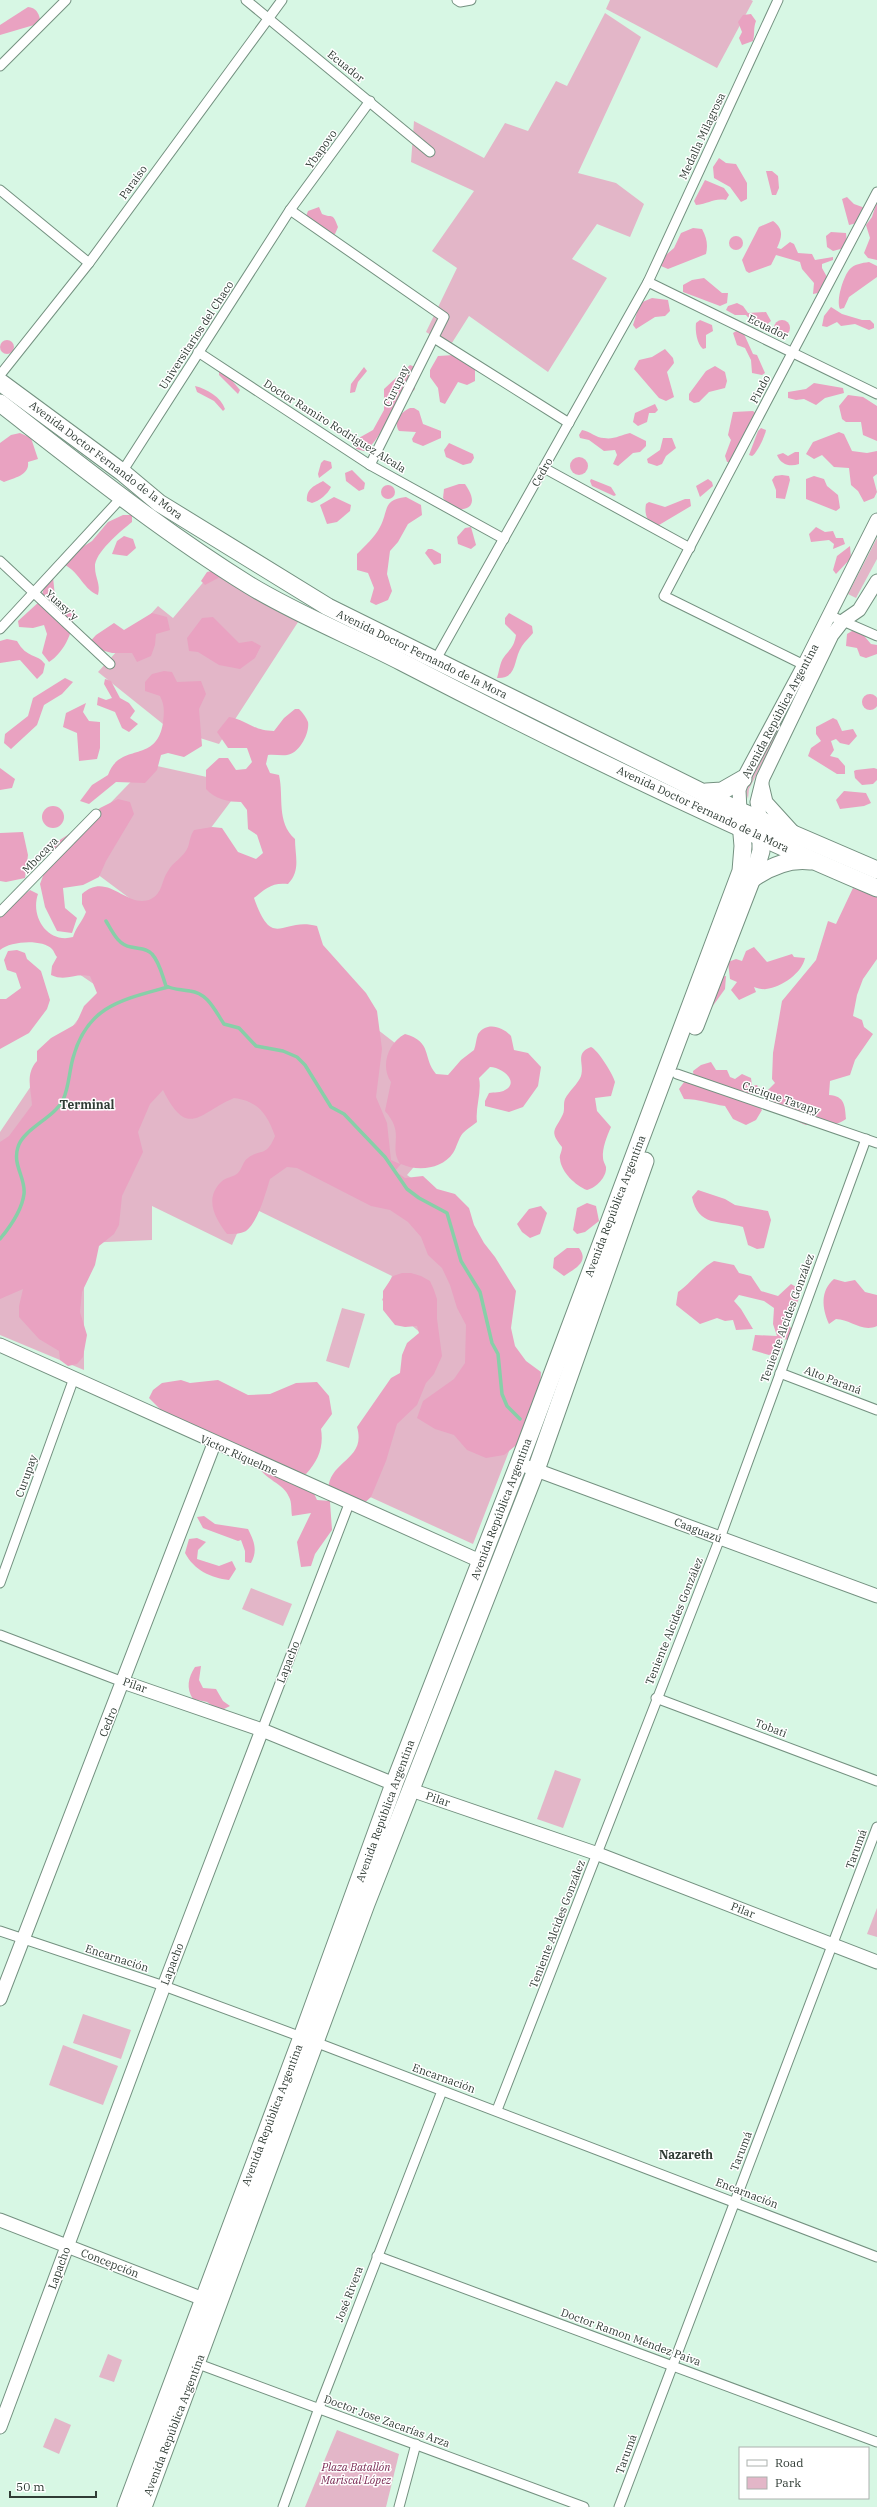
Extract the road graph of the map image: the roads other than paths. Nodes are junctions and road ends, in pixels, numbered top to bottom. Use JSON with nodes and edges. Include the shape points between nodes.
{"nodes":[{"id":1,"x":66,"y":0,"type":"edge"},
{"id":2,"x":246,"y":0,"type":"edge"},
{"id":3,"x":282,"y":0,"type":"edge"},
{"id":4,"x":471,"y":0,"type":"edge"},
{"id":5,"x":778,"y":0,"type":"edge"},
{"id":6,"x":458,"y":1,"type":"edge"},
{"id":7,"x":268,"y":17,"type":"junction"},
{"id":8,"x":0,"y":66,"type":"edge"},
{"id":9,"x":370,"y":101,"type":"junction"},
{"id":10,"x":430,"y":152,"type":"dead end"},
{"id":11,"x":0,"y":190,"type":"edge"},
{"id":12,"x":877,"y":192,"type":"edge"},
{"id":13,"x":290,"y":210,"type":"junction"},
{"id":14,"x":89,"y":263,"type":"junction"},
{"id":15,"x":648,"y":282,"type":"junction"},
{"id":16,"x":434,"y":338,"type":"junction"},
{"id":17,"x":198,"y":352,"type":"junction"},
{"id":18,"x":792,"y":352,"type":"junction"},
{"id":19,"x":0,"y":375,"type":"edge"},
{"id":20,"x":0,"y":382,"type":"edge"},
{"id":21,"x":877,"y":394,"type":"edge"},
{"id":22,"x":0,"y":403,"type":"edge"},
{"id":23,"x":569,"y":423,"type":"junction"},
{"id":24,"x":370,"y":465,"type":"junction"},
{"id":25,"x":544,"y":468,"type":"junction"},
{"id":26,"x":122,"y":472,"type":"junction"},
{"id":27,"x":122,"y":497,"type":"junction"},
{"id":28,"x":877,"y":520,"type":"edge"},
{"id":29,"x":504,"y":539,"type":"junction"},
{"id":30,"x":690,"y":548,"type":"junction"},
{"id":31,"x":0,"y":561,"type":"edge"},
{"id":32,"x":877,"y":581,"type":"edge"},
{"id":33,"x":33,"y":594,"type":"junction"},
{"id":34,"x":829,"y":615,"type":"junction"},
{"id":35,"x":843,"y":621,"type":"junction"},
{"id":36,"x":0,"y":629,"type":"edge"},
{"id":37,"x":877,"y":636,"type":"edge"},
{"id":38,"x":367,"y":644,"type":"junction"},
{"id":39,"x":435,"y":661,"type":"junction"},
{"id":40,"x":110,"y":664,"type":"dead end"},
{"id":41,"x":804,"y":665,"type":"junction"},
{"id":42,"x":490,"y":688,"type":"junction"},
{"id":43,"x":557,"y":741,"type":"junction"},
{"id":44,"x":644,"y":763,"type":"junction"},
{"id":45,"x":744,"y":779,"type":"junction"},
{"id":46,"x":762,"y":781,"type":"junction"},
{"id":47,"x":706,"y":792,"type":"junction"},
{"id":48,"x":740,"y":810,"type":"junction"},
{"id":49,"x":96,"y":814,"type":"dead end"},
{"id":50,"x":720,"y":819,"type":"junction"},
{"id":51,"x":761,"y":828,"type":"junction"},
{"id":52,"x":742,"y":829,"type":"junction"},
{"id":53,"x":797,"y":835,"type":"junction"},
{"id":54,"x":742,"y":863,"type":"junction"},
{"id":55,"x":823,"y":863,"type":"junction"},
{"id":56,"x":877,"y":870,"type":"edge"},
{"id":57,"x":752,"y":879,"type":"junction"},
{"id":58,"x":877,"y":888,"type":"edge"},
{"id":59,"x":0,"y":912,"type":"edge"},
{"id":60,"x":677,"y":1074,"type":"junction"},
{"id":61,"x":866,"y":1139,"type":"junction"},
{"id":62,"x":877,"y":1143,"type":"edge"},
{"id":63,"x":0,"y":1345,"type":"edge"},
{"id":64,"x":780,"y":1373,"type":"junction"},
{"id":65,"x":74,"y":1378,"type":"junction"},
{"id":66,"x":877,"y":1410,"type":"edge"},
{"id":67,"x":214,"y":1444,"type":"junction"},
{"id":68,"x":519,"y":1463,"type":"junction"},
{"id":69,"x":536,"y":1470,"type":"junction"},
{"id":70,"x":349,"y":1504,"type":"junction"},
{"id":71,"x":720,"y":1538,"type":"junction"},
{"id":72,"x":480,"y":1561,"type":"junction"},
{"id":73,"x":0,"y":1583,"type":"edge"},
{"id":74,"x":877,"y":1596,"type":"edge"},
{"id":75,"x":0,"y":1635,"type":"edge"},
{"id":76,"x":124,"y":1682,"type":"junction"},
{"id":77,"x":656,"y":1698,"type":"junction"},
{"id":78,"x":262,"y":1730,"type":"junction"},
{"id":79,"x":877,"y":1781,"type":"edge"},
{"id":80,"x":394,"y":1784,"type":"junction"},
{"id":81,"x":411,"y":1790,"type":"junction"},
{"id":82,"x":877,"y":1827,"type":"edge"},
{"id":83,"x":598,"y":1854,"type":"junction"},
{"id":84,"x":0,"y":1931,"type":"edge"},
{"id":85,"x":22,"y":1939,"type":"junction"},
{"id":86,"x":834,"y":1945,"type":"junction"},
{"id":87,"x":877,"y":1962,"type":"edge"},
{"id":88,"x":164,"y":1986,"type":"junction"},
{"id":89,"x":0,"y":1999,"type":"edge"},
{"id":90,"x":308,"y":2039,"type":"junction"},
{"id":91,"x":442,"y":2091,"type":"junction"},
{"id":92,"x":497,"y":2110,"type":"junction"},
{"id":93,"x":734,"y":2201,"type":"junction"},
{"id":94,"x":0,"y":2220,"type":"edge"},
{"id":95,"x":67,"y":2247,"type":"junction"},
{"id":96,"x":377,"y":2256,"type":"junction"},
{"id":97,"x":877,"y":2257,"type":"edge"},
{"id":98,"x":202,"y":2298,"type":"junction"},
{"id":99,"x":219,"y":2306,"type":"junction"},
{"id":100,"x":181,"y":2358,"type":"junction"},
{"id":101,"x":197,"y":2364,"type":"junction"},
{"id":102,"x":672,"y":2364,"type":"junction"},
{"id":103,"x":319,"y":2408,"type":"junction"},
{"id":104,"x":0,"y":2427,"type":"edge"},
{"id":105,"x":877,"y":2442,"type":"edge"},
{"id":106,"x":416,"y":2444,"type":"junction"},
{"id":107,"x":126,"y":2507,"type":"edge"},
{"id":108,"x":143,"y":2507,"type":"edge"},
{"id":109,"x":283,"y":2507,"type":"edge"},
{"id":110,"x":399,"y":2507,"type":"edge"},
{"id":111,"x":584,"y":2507,"type":"edge"},
{"id":112,"x":619,"y":2507,"type":"edge"}],
"edges":[{"from":1,"to":8,"type":"street"},
{"from":2,"to":7,"type":"street","name":"Ecuador"},
{"from":3,"to":7,"type":"street","name":"Paraíso"},
{"from":4,"to":6,"type":"street"},
{"from":5,"to":15,"type":"street","name":"Medalla Milagrosa"},
{"from":7,"to":9,"type":"street","name":"Ecuador"},
{"from":7,"to":14,"type":"street","name":"Paraíso"},
{"from":9,"to":10,"type":"street","name":"Ecuador"},
{"from":9,"to":13,"type":"street","name":"Ybapovo"},
{"from":11,"to":14,"type":"street"},
{"from":12,"to":18,"type":"street","name":"Pindo"},
{"from":13,"to":16,"type":"street","name":"Curupay","via":[[444,318]]},
{"from":13,"to":17,"type":"street","name":"Universitarios del Chaco"},
{"from":14,"to":19,"type":"street","name":"Paraíso"},
{"from":15,"to":18,"type":"street","name":"Ecuador"},
{"from":15,"to":23,"type":"street","name":"Cedro"},
{"from":16,"to":23,"type":"street"},
{"from":16,"to":24,"type":"street","name":"Curupay"},
{"from":17,"to":24,"type":"street","name":"Doctor Ramiro Rodriguez Alcala"},
{"from":17,"to":26,"type":"street","name":"Universitarios del Chaco"},
{"from":18,"to":21,"type":"street","name":"Ecuador"},
{"from":18,"to":30,"type":"street","name":"Pindo"},
{"from":20,"to":26,"type":"highway","name":"Avenida Doctor Fernando de la Mora"},
{"from":22,"to":27,"type":"highway","name":"Avenida Doctor Fernando de la Mora"},
{"from":23,"to":25,"type":"street","name":"Cedro"},
{"from":24,"to":29,"type":"street","name":"Doctor Ramiro Rodriguez Alcala"},
{"from":25,"to":29,"type":"street","name":"Cedro"},
{"from":25,"to":30,"type":"street"},
{"from":26,"to":39,"type":"highway","name":"Avenida Doctor Fernando de la Mora","via":[[159,503],[250,561],[328,606]]},
{"from":27,"to":33,"type":"street"},
{"from":27,"to":38,"type":"highway","name":"Avenida Doctor Fernando de la Mora","via":[[250,586],[299,613]]},
{"from":28,"to":34,"type":"street","name":"Avenida República Argentina"},
{"from":29,"to":39,"type":"street","name":"Cedro"},
{"from":30,"to":41,"type":"street","name":"Pindo","via":[[664,596]]},
{"from":31,"to":33,"type":"street","name":"Yuasy'y"},
{"from":32,"to":35,"type":"street","name":"Avenida República Argentina","via":[[859,610]]},
{"from":33,"to":36,"type":"street"},
{"from":33,"to":40,"type":"street","name":"Yuasy'y"},
{"from":34,"to":35,"type":"street"},
{"from":34,"to":41,"type":"street","name":"Avenida República Argentina"},
{"from":35,"to":37,"type":"street"},
{"from":35,"to":46,"type":"street","name":"Avenida República Argentina","via":[[832,635]]},
{"from":38,"to":42,"type":"highway","via":[[384,643]]},
{"from":38,"to":43,"type":"highway","name":"Avenida Doctor Fernando de la Mora"},
{"from":39,"to":42,"type":"highway","name":"Avenida Doctor Fernando de la Mora"},
{"from":41,"to":45,"type":"street","name":"Avenida República Argentina"},
{"from":42,"to":44,"type":"highway","name":"Avenida Doctor Fernando de la Mora"},
{"from":43,"to":44,"type":"highway","via":[[561,734],[567,733],[625,759]]},
{"from":43,"to":50,"type":"highway","name":"Avenida Doctor Fernando de la Mora"},
{"from":44,"to":47,"type":"highway","name":"Avenida Doctor Fernando de la Mora"},
{"from":45,"to":47,"type":"highway","via":[[722,791]]},
{"from":45,"to":48,"type":"street","name":"Avenida República Argentina","via":[[740,790]]},
{"from":46,"to":51,"type":"street","name":"Avenida República Argentina","via":[[757,802]]},
{"from":46,"to":53,"type":"street","via":[[762,793],[766,802]]},
{"from":47,"to":48,"type":"highway","name":"Avenida Doctor Fernando de la Mora"},
{"from":48,"to":51,"type":"highway","name":"Avenida Doctor Fernando de la Mora"},
{"from":48,"to":52,"type":"highway","name":"Avenida República Argentina"},
{"from":49,"to":59,"type":"street","name":"Mbocaya"},
{"from":50,"to":52,"type":"highway","name":"Avenida Doctor Fernando de la Mora"},
{"from":50,"to":54,"type":"highway","via":[[732,830]]},
{"from":51,"to":52,"type":"highway","name":"Avenida Doctor Fernando de la Mora"},
{"from":51,"to":53,"type":"highway","name":"Avenida Doctor Fernando de la Mora"},
{"from":51,"to":55,"type":"highway","name":"Avenida Doctor Fernando de la Mora"},
{"from":51,"to":57,"type":"highway","name":"Avenida República Argentina","via":[[761,851]]},
{"from":52,"to":54,"type":"highway","name":"Avenida República Argentina"},
{"from":53,"to":56,"type":"highway","name":"Avenida Doctor Fernando de la Mora"},
{"from":54,"to":68,"type":"highway","name":"Avenida República Argentina"},
{"from":55,"to":57,"type":"highway","via":[[789,861]]},
{"from":55,"to":58,"type":"highway","name":"Avenida Doctor Fernando de la Mora"},
{"from":57,"to":60,"type":"highway","name":"Avenida República Argentina"},
{"from":60,"to":61,"type":"street","name":"Cacique Tavapy"},
{"from":60,"to":69,"type":"highway","name":"Avenida República Argentina"},
{"from":61,"to":62,"type":"street","name":"Cacique Tavapy"},
{"from":61,"to":64,"type":"street","name":"Teniente Alcides González"},
{"from":63,"to":65,"type":"street","name":"Victor Riquelme"},
{"from":64,"to":66,"type":"street","name":"Alto Paraná"},
{"from":64,"to":71,"type":"street","name":"Teniente Alcides González"},
{"from":65,"to":67,"type":"street","name":"Victor Riquelme"},
{"from":65,"to":73,"type":"street","name":"Curupay"},
{"from":67,"to":70,"type":"street","name":"Victor Riquelme"},
{"from":67,"to":76,"type":"street","name":"Cedro"},
{"from":68,"to":69,"type":"street","name":"Caaguazú"},
{"from":68,"to":72,"type":"highway","name":"Avenida República Argentina"},
{"from":69,"to":71,"type":"street","name":"Caaguazú"},
{"from":69,"to":81,"type":"highway","name":"Avenida República Argentina"},
{"from":70,"to":72,"type":"street","name":"Victor Riquelme"},
{"from":70,"to":78,"type":"street","name":"Lapacho"},
{"from":71,"to":74,"type":"street","name":"Caaguazú"},
{"from":71,"to":77,"type":"street","name":"Teniente Alcides González"},
{"from":72,"to":80,"type":"highway","name":"Avenida República Argentina"},
{"from":75,"to":76,"type":"street","name":"Pilar"},
{"from":76,"to":78,"type":"street","name":"Pilar"},
{"from":76,"to":85,"type":"street","name":"Cedro"},
{"from":77,"to":79,"type":"street","name":"Tobati"},
{"from":77,"to":83,"type":"street","name":"Teniente Alcides González"},
{"from":78,"to":80,"type":"street","name":"Pilar"},
{"from":78,"to":88,"type":"street","name":"Lapacho"},
{"from":80,"to":81,"type":"street","name":"Pilar"},
{"from":80,"to":90,"type":"highway","name":"Avenida República Argentina"},
{"from":81,"to":83,"type":"street","name":"Pilar"},
{"from":81,"to":90,"type":"highway","name":"Avenida República Argentina"},
{"from":82,"to":86,"type":"street","name":"Tarumá"},
{"from":83,"to":86,"type":"street","name":"Pilar"},
{"from":83,"to":92,"type":"street","name":"Teniente Alcides González"},
{"from":84,"to":85,"type":"street","name":"Encarnación"},
{"from":85,"to":88,"type":"street","name":"Encarnación"},
{"from":85,"to":89,"type":"street","name":"Cedro"},
{"from":86,"to":87,"type":"street","name":"Pilar"},
{"from":86,"to":93,"type":"street","name":"Tarumá"},
{"from":88,"to":90,"type":"street","name":"Encarnación"},
{"from":88,"to":95,"type":"street","name":"Lapacho"},
{"from":90,"to":91,"type":"street","name":"Encarnación"},
{"from":90,"to":98,"type":"highway","name":"Avenida República Argentina"},
{"from":90,"to":99,"type":"highway","name":"Avenida República Argentina"},
{"from":91,"to":92,"type":"street","name":"Encarnación"},
{"from":91,"to":96,"type":"street","name":"José Rivera"},
{"from":92,"to":93,"type":"street","name":"Encarnación"},
{"from":93,"to":97,"type":"street","name":"Encarnación"},
{"from":93,"to":102,"type":"street","name":"Tarumá"},
{"from":94,"to":95,"type":"street","name":"Concepción"},
{"from":95,"to":98,"type":"street","name":"Concepción"},
{"from":95,"to":104,"type":"street","name":"Lapacho"},
{"from":96,"to":102,"type":"street","name":"Doctor Ramon Méndez Paiva"},
{"from":96,"to":103,"type":"street","name":"José Rivera"},
{"from":98,"to":99,"type":"street","name":"Concepción"},
{"from":98,"to":100,"type":"highway","name":"Avenida República Argentina"},
{"from":99,"to":101,"type":"highway","name":"Avenida República Argentina"},
{"from":100,"to":101,"type":"street","name":"Doctor Jose Zacarías Arza"},
{"from":100,"to":107,"type":"highway","name":"Avenida República Argentina"},
{"from":101,"to":103,"type":"street","name":"Doctor Jose Zacarías Arza"},
{"from":101,"to":108,"type":"highway","name":"Avenida República Argentina"},
{"from":102,"to":105,"type":"street","name":"Doctor Ramon Méndez Paiva"},
{"from":102,"to":112,"type":"street","name":"Tarumá"},
{"from":103,"to":106,"type":"street","name":"Doctor Jose Zacarías Arza"},
{"from":103,"to":109,"type":"street","name":"José Rivera"},
{"from":106,"to":110,"type":"street"},
{"from":106,"to":111,"type":"street","name":"Doctor Jose Zacarías Arza"}]}
